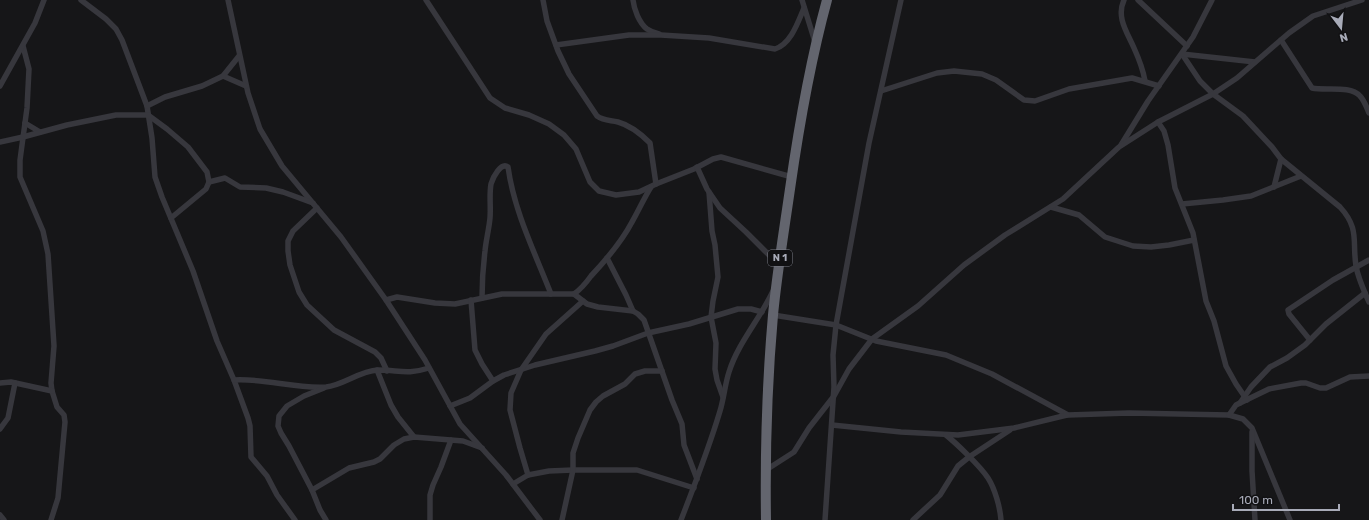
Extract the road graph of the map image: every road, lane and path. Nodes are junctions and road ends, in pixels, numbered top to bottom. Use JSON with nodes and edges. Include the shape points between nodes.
{"nodes":[{"id":1,"x":44,"y":0,"type":"edge"},
{"id":2,"x":81,"y":0,"type":"edge"},
{"id":3,"x":228,"y":0,"type":"edge"},
{"id":4,"x":426,"y":0,"type":"edge"},
{"id":5,"x":542,"y":0,"type":"edge"},
{"id":6,"x":633,"y":0,"type":"edge"},
{"id":7,"x":802,"y":0,"type":"edge"},
{"id":8,"x":827,"y":0,"type":"edge"},
{"id":9,"x":901,"y":0,"type":"edge"},
{"id":10,"x":1124,"y":0,"type":"edge"},
{"id":11,"x":1138,"y":0,"type":"edge"},
{"id":12,"x":1212,"y":0,"type":"edge"},
{"id":13,"x":1362,"y":0,"type":"edge"},
{"id":14,"x":804,"y":8,"type":"junction"},
{"id":15,"x":661,"y":36,"type":"junction"},
{"id":16,"x":1280,"y":40,"type":"junction"},
{"id":17,"x":815,"y":42,"type":"junction"},
{"id":18,"x":556,"y":45,"type":"junction"},
{"id":19,"x":23,"y":46,"type":"junction"},
{"id":20,"x":1187,"y":46,"type":"junction"},
{"id":21,"x":1182,"y":54,"type":"junction"},
{"id":22,"x":239,"y":56,"type":"junction"},
{"id":23,"x":1255,"y":62,"type":"junction"},
{"id":24,"x":223,"y":76,"type":"junction"},
{"id":25,"x":1145,"y":81,"type":"junction"},
{"id":26,"x":0,"y":86,"type":"edge"},
{"id":27,"x":246,"y":86,"type":"junction"},
{"id":28,"x":1159,"y":86,"type":"junction"},
{"id":29,"x":881,"y":91,"type":"junction"},
{"id":30,"x":1213,"y":94,"type":"junction"},
{"id":31,"x":147,"y":106,"type":"junction"},
{"id":32,"x":1368,"y":106,"type":"edge"},
{"id":33,"x":1369,"y":113,"type":"edge"},
{"id":34,"x":148,"y":115,"type":"junction"},
{"id":35,"x":1158,"y":122,"type":"junction"},
{"id":36,"x":25,"y":124,"type":"junction"},
{"id":37,"x":40,"y":132,"type":"junction"},
{"id":38,"x":24,"y":137,"type":"junction"},
{"id":39,"x":0,"y":142,"type":"edge"},
{"id":40,"x":1119,"y":147,"type":"junction"},
{"id":41,"x":1281,"y":159,"type":"junction"},
{"id":42,"x":697,"y":168,"type":"junction"},
{"id":43,"x":1301,"y":176,"type":"junction"},
{"id":44,"x":792,"y":177,"type":"junction"},
{"id":45,"x":209,"y":182,"type":"junction"},
{"id":46,"x":654,"y":185,"type":"junction"},
{"id":47,"x":1274,"y":187,"type":"junction"},
{"id":48,"x":709,"y":192,"type":"junction"},
{"id":49,"x":1182,"y":204,"type":"junction"},
{"id":50,"x":315,"y":206,"type":"junction"},
{"id":51,"x":1051,"y":206,"type":"junction"},
{"id":52,"x":171,"y":218,"type":"junction"},
{"id":53,"x":1194,"y":240,"type":"junction"},
{"id":54,"x":606,"y":258,"type":"junction"},
{"id":55,"x":1369,"y":260,"type":"edge"},
{"id":56,"x":779,"y":266,"type":"junction"},
{"id":57,"x":1356,"y":266,"type":"junction"},
{"id":58,"x":777,"y":283,"type":"junction"},
{"id":59,"x":1365,"y":293,"type":"junction"},
{"id":60,"x":551,"y":294,"type":"junction"},
{"id":61,"x":574,"y":294,"type":"junction"},
{"id":62,"x":482,"y":298,"type":"junction"},
{"id":63,"x":386,"y":300,"type":"junction"},
{"id":64,"x":471,"y":300,"type":"junction"},
{"id":65,"x":583,"y":301,"type":"junction"},
{"id":66,"x":1369,"y":302,"type":"edge"},
{"id":67,"x":633,"y":312,"type":"junction"},
{"id":68,"x":762,"y":312,"type":"junction"},
{"id":69,"x":773,"y":315,"type":"junction"},
{"id":70,"x":711,"y":317,"type":"junction"},
{"id":71,"x":836,"y":325,"type":"junction"},
{"id":72,"x":648,"y":333,"type":"junction"},
{"id":73,"x":872,"y":339,"type":"junction"},
{"id":74,"x":1310,"y":340,"type":"junction"},
{"id":75,"x":429,"y":368,"type":"junction"},
{"id":76,"x":377,"y":370,"type":"junction"},
{"id":77,"x":522,"y":370,"type":"junction"},
{"id":78,"x":387,"y":371,"type":"junction"},
{"id":79,"x":662,"y":371,"type":"junction"},
{"id":80,"x":1369,"y":376,"type":"edge"},
{"id":81,"x":234,"y":380,"type":"junction"},
{"id":82,"x":493,"y":381,"type":"junction"},
{"id":83,"x":0,"y":383,"type":"edge"},
{"id":84,"x":16,"y":383,"type":"junction"},
{"id":85,"x":326,"y":387,"type":"junction"},
{"id":86,"x":52,"y":391,"type":"junction"},
{"id":87,"x":834,"y":396,"type":"junction"},
{"id":88,"x":724,"y":397,"type":"junction"},
{"id":89,"x":1246,"y":398,"type":"junction"},
{"id":90,"x":450,"y":406,"type":"junction"},
{"id":91,"x":1068,"y":415,"type":"junction"},
{"id":92,"x":1229,"y":415,"type":"junction"},
{"id":93,"x":832,"y":424,"type":"junction"},
{"id":94,"x":1014,"y":428,"type":"junction"},
{"id":95,"x":1252,"y":428,"type":"junction"},
{"id":96,"x":0,"y":429,"type":"edge"},
{"id":97,"x":946,"y":435,"type":"junction"},
{"id":98,"x":414,"y":437,"type":"junction"},
{"id":99,"x":451,"y":440,"type":"junction"},
{"id":100,"x":482,"y":448,"type":"junction"},
{"id":101,"x":969,"y":457,"type":"junction"},
{"id":102,"x":573,"y":470,"type":"junction"},
{"id":103,"x":766,"y":470,"type":"junction"},
{"id":104,"x":528,"y":475,"type":"junction"},
{"id":105,"x":697,"y":479,"type":"junction"},
{"id":106,"x":513,"y":484,"type":"junction"},
{"id":107,"x":694,"y":488,"type":"junction"},
{"id":108,"x":312,"y":490,"type":"junction"},
{"id":109,"x":0,"y":514,"type":"edge"},
{"id":110,"x":4,"y":520,"type":"edge"},
{"id":111,"x":51,"y":520,"type":"edge"},
{"id":112,"x":295,"y":520,"type":"edge"},
{"id":113,"x":326,"y":520,"type":"edge"},
{"id":114,"x":430,"y":520,"type":"edge"},
{"id":115,"x":540,"y":520,"type":"edge"},
{"id":116,"x":562,"y":520,"type":"edge"},
{"id":117,"x":681,"y":520,"type":"edge"},
{"id":118,"x":766,"y":520,"type":"edge"},
{"id":119,"x":825,"y":520,"type":"edge"},
{"id":120,"x":913,"y":520,"type":"edge"},
{"id":121,"x":1001,"y":520,"type":"edge"},
{"id":122,"x":1255,"y":520,"type":"edge"},
{"id":123,"x":1290,"y":520,"type":"edge"}],
"edges":[{"from":1,"to":19,"type":"street"},
{"from":2,"to":31,"type":"street","via":[[116,29]]},
{"from":3,"to":22,"type":"street"},
{"from":4,"to":46,"type":"street","via":[[490,98],[505,108],[549,124],[564,135],[576,149],[590,182],[599,191],[616,195],[639,192]]},
{"from":5,"to":18,"type":"street"},
{"from":6,"to":15,"type":"street","via":[[640,20],[646,28]]},
{"from":7,"to":14,"type":"street"},
{"from":8,"to":17,"type":"highway","number":"N 1"},
{"from":9,"to":29,"type":"street"},
{"from":10,"to":25,"type":"street","via":[[1121,17],[1142,67]]},
{"from":11,"to":20,"type":"street"},
{"from":12,"to":20,"type":"street"},
{"from":13,"to":16,"type":"street","via":[[1313,16]]},
{"from":14,"to":15,"type":"street","via":[[784,45],[775,49],[709,38]]},
{"from":14,"to":17,"type":"street"},
{"from":15,"to":18,"type":"street","via":[[629,35]]},
{"from":16,"to":23,"type":"street"},
{"from":16,"to":32,"type":"street","via":[[1312,88],[1352,91]]},
{"from":17,"to":44,"type":"highway","number":"N 1"},
{"from":18,"to":46,"type":"street","via":[[569,74],[597,116],[602,120],[624,124],[650,143]]},
{"from":19,"to":26,"type":"street"},
{"from":19,"to":36,"type":"street","via":[[29,69]]},
{"from":20,"to":21,"type":"street"},
{"from":21,"to":23,"type":"street"},
{"from":21,"to":28,"type":"street"},
{"from":21,"to":30,"type":"street","via":[[1200,82]]},
{"from":22,"to":24,"type":"street"},
{"from":22,"to":27,"type":"street"},
{"from":23,"to":30,"type":"street"},
{"from":24,"to":27,"type":"street"},
{"from":24,"to":31,"type":"street"},
{"from":25,"to":28,"type":"street"},
{"from":25,"to":29,"type":"street","via":[[1132,78],[1069,89],[1035,102],[1024,100],[996,80],[982,74],[954,71],[937,73]]},
{"from":27,"to":50,"type":"street","via":[[260,129],[282,166]]},
{"from":28,"to":40,"type":"street"},
{"from":29,"to":71,"type":"street"},
{"from":30,"to":35,"type":"street"},
{"from":30,"to":41,"type":"street","via":[[1243,116]]},
{"from":31,"to":34,"type":"street"},
{"from":32,"to":33,"type":"street"},
{"from":34,"to":37,"type":"street","via":[[116,115]]},
{"from":34,"to":45,"type":"street","via":[[188,147],[207,172]]},
{"from":34,"to":52,"type":"street","via":[[155,177]]},
{"from":35,"to":40,"type":"street"},
{"from":35,"to":49,"type":"street","via":[[1164,131],[1175,188]]},
{"from":36,"to":37,"type":"street"},
{"from":36,"to":38,"type":"street"},
{"from":37,"to":38,"type":"street"},
{"from":38,"to":39,"type":"street"},
{"from":38,"to":86,"type":"street","via":[[20,177],[43,231],[48,254],[54,346]]},
{"from":40,"to":51,"type":"street","via":[[1063,199]]},
{"from":41,"to":43,"type":"street"},
{"from":41,"to":47,"type":"street"},
{"from":42,"to":44,"type":"street","via":[[721,157]]},
{"from":42,"to":46,"type":"street"},
{"from":42,"to":48,"type":"street"},
{"from":43,"to":47,"type":"street"},
{"from":43,"to":57,"type":"street","via":[[1348,215],[1355,239]]},
{"from":44,"to":56,"type":"highway","number":"N 1"},
{"from":45,"to":50,"type":"street","via":[[225,178],[240,186],[283,192]]},
{"from":45,"to":52,"type":"street","via":[[201,194]]},
{"from":46,"to":54,"type":"street"},
{"from":47,"to":49,"type":"street","via":[[1251,196]]},
{"from":48,"to":56,"type":"street","via":[[720,208]]},
{"from":48,"to":70,"type":"street","via":[[718,277]]},
{"from":49,"to":53,"type":"street"},
{"from":50,"to":63,"type":"street","via":[[341,237]]},
{"from":50,"to":78,"type":"street","via":[[288,242],[290,265],[299,292],[307,305],[334,330],[375,352]]},
{"from":51,"to":53,"type":"street","via":[[1079,215],[1105,237],[1133,246],[1151,247]]},
{"from":51,"to":73,"type":"street","via":[[964,265],[918,306]]},
{"from":52,"to":81,"type":"street"},
{"from":53,"to":89,"type":"street","via":[[1206,301],[1226,366]]},
{"from":54,"to":61,"type":"street"},
{"from":54,"to":67,"type":"street"},
{"from":55,"to":57,"type":"street"},
{"from":56,"to":58,"type":"highway","number":"N 1"},
{"from":57,"to":59,"type":"street"},
{"from":57,"to":74,"type":"street","via":[[1288,310]]},
{"from":58,"to":68,"type":"street"},
{"from":58,"to":69,"type":"highway","number":"N 1"},
{"from":59,"to":66,"type":"street"},
{"from":59,"to":74,"type":"street"},
{"from":60,"to":61,"type":"street"},
{"from":60,"to":62,"type":"street","via":[[502,294]]},
{"from":60,"to":62,"type":"street","via":[[524,226],[506,165],[498,170],[491,183]]},
{"from":61,"to":65,"type":"street"},
{"from":62,"to":64,"type":"street"},
{"from":63,"to":64,"type":"street","via":[[397,297],[435,304],[454,304]]},
{"from":63,"to":75,"type":"street"},
{"from":64,"to":82,"type":"street","via":[[475,350]]},
{"from":65,"to":67,"type":"street","via":[[598,307]]},
{"from":65,"to":77,"type":"street","via":[[546,334]]},
{"from":67,"to":72,"type":"street","via":[[644,320]]},
{"from":68,"to":70,"type":"street","via":[[738,309]]},
{"from":68,"to":88,"type":"street","via":[[729,371]]},
{"from":69,"to":71,"type":"street"},
{"from":69,"to":103,"type":"highway","number":"N 1"},
{"from":70,"to":72,"type":"street"},
{"from":70,"to":88,"type":"street","via":[[716,342],[715,369]]},
{"from":71,"to":73,"type":"street"},
{"from":71,"to":87,"type":"street","via":[[833,355]]},
{"from":72,"to":77,"type":"street","via":[[613,346]]},
{"from":72,"to":79,"type":"street"},
{"from":73,"to":87,"type":"street","via":[[849,369]]},
{"from":73,"to":91,"type":"street","via":[[898,347],[946,355],[992,374]]},
{"from":74,"to":89,"type":"street","via":[[1287,358],[1270,367],[1251,386]]},
{"from":75,"to":78,"type":"street","via":[[406,373]]},
{"from":75,"to":90,"type":"street"},
{"from":76,"to":78,"type":"street"},
{"from":76,"to":85,"type":"street"},
{"from":76,"to":98,"type":"street","via":[[391,405]]},
{"from":77,"to":82,"type":"street"},
{"from":77,"to":104,"type":"street","via":[[511,393],[510,410]]},
{"from":79,"to":102,"type":"street","via":[[635,374],[625,384],[596,402],[578,438],[573,453]]},
{"from":79,"to":105,"type":"street","via":[[682,424],[684,445]]},
{"from":80,"to":89,"type":"street","via":[[1350,378],[1326,388],[1301,382],[1269,389]]},
{"from":81,"to":85,"type":"street"},
{"from":81,"to":112,"type":"street","via":[[250,426],[251,457],[267,476]]},
{"from":82,"to":90,"type":"street","via":[[470,398]]},
{"from":83,"to":84,"type":"street"},
{"from":84,"to":86,"type":"street"},
{"from":84,"to":96,"type":"street","via":[[8,418]]},
{"from":85,"to":108,"type":"street","via":[[287,406],[278,419],[281,433]]},
{"from":86,"to":111,"type":"street","via":[[57,407],[64,415],[66,428],[58,498]]},
{"from":87,"to":93,"type":"street"},
{"from":87,"to":103,"type":"street","via":[[794,452]]},
{"from":88,"to":105,"type":"street"},
{"from":89,"to":92,"type":"street"},
{"from":90,"to":100,"type":"street","via":[[460,424]]},
{"from":91,"to":92,"type":"street"},
{"from":91,"to":94,"type":"street"},
{"from":92,"to":95,"type":"street","via":[[1243,419]]},
{"from":93,"to":97,"type":"street","via":[[894,432]]},
{"from":93,"to":119,"type":"street"},
{"from":94,"to":97,"type":"street","via":[[978,434]]},
{"from":94,"to":101,"type":"street"},
{"from":95,"to":122,"type":"street"},
{"from":95,"to":123,"type":"street"},
{"from":97,"to":101,"type":"street"},
{"from":98,"to":99,"type":"street"},
{"from":98,"to":108,"type":"street","via":[[394,445],[380,459],[349,468]]},
{"from":99,"to":100,"type":"street","via":[[463,441]]},
{"from":99,"to":114,"type":"street","via":[[431,490]]},
{"from":100,"to":106,"type":"street"},
{"from":101,"to":120,"type":"street","via":[[958,466],[940,495]]},
{"from":101,"to":121,"type":"street","via":[[987,477],[994,491]]},
{"from":102,"to":104,"type":"street"},
{"from":102,"to":107,"type":"street","via":[[637,470]]},
{"from":102,"to":116,"type":"street"},
{"from":103,"to":118,"type":"highway","number":"N 1"},
{"from":104,"to":106,"type":"street"},
{"from":105,"to":107,"type":"street"},
{"from":106,"to":115,"type":"street"},
{"from":107,"to":117,"type":"street"},
{"from":108,"to":113,"type":"street"},
{"from":109,"to":110,"type":"street"}]}
